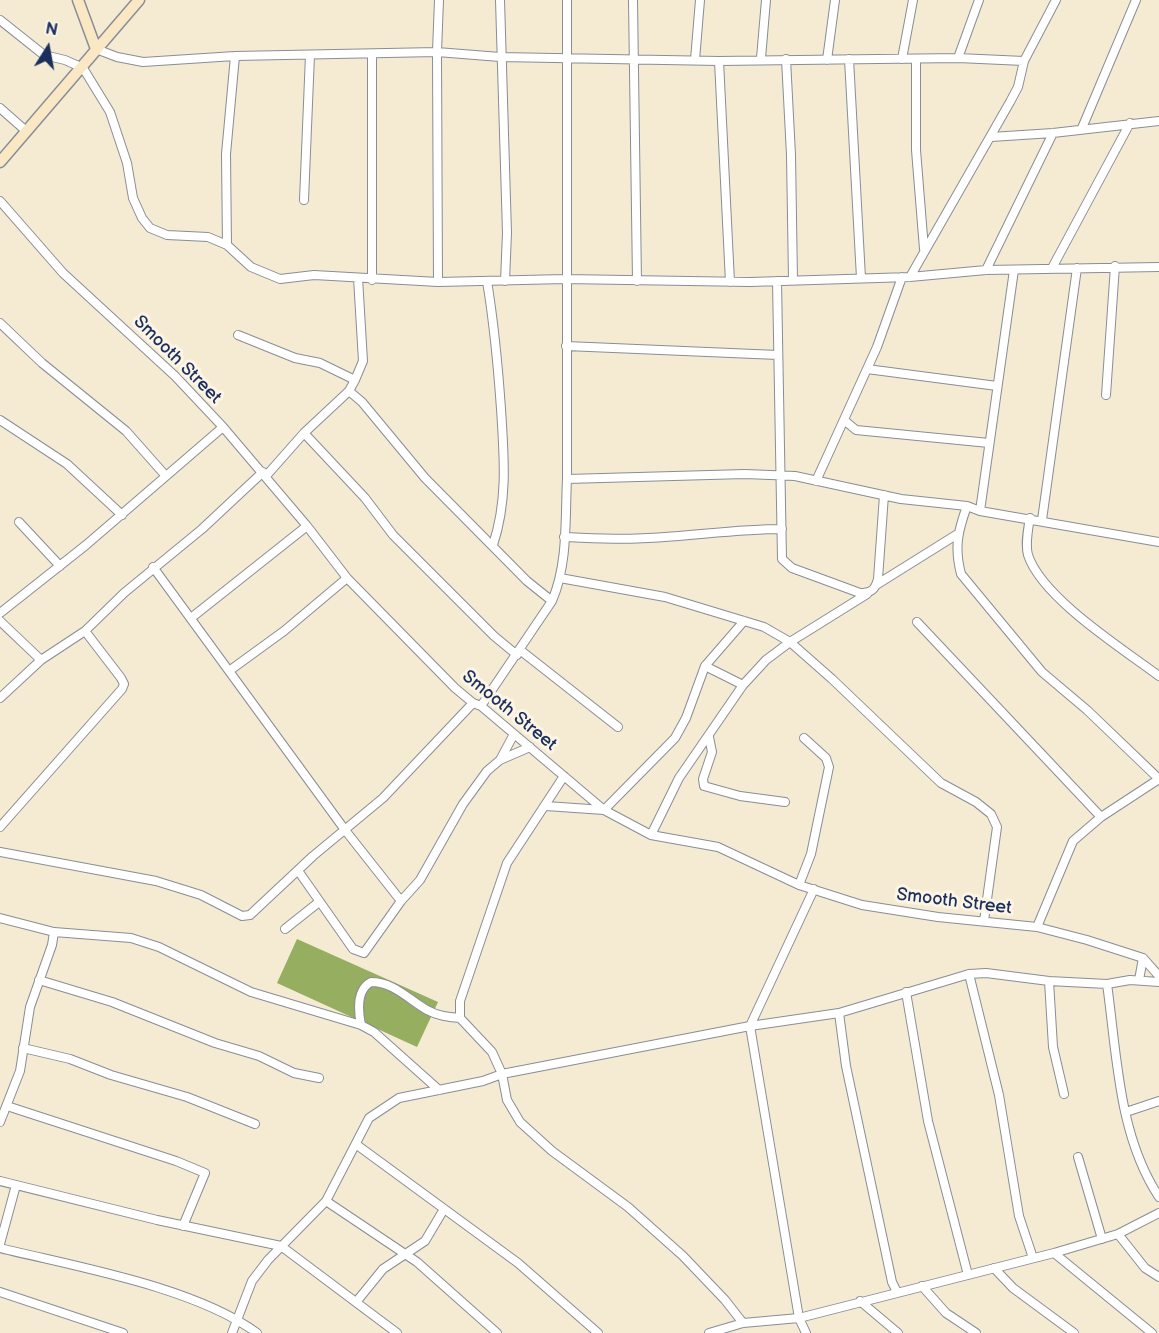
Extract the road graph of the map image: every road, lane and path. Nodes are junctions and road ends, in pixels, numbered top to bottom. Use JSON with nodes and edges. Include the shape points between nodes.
{"nodes":[{"id":1,"x":78,"y":0,"type":"edge"},
{"id":2,"x":139,"y":0,"type":"edge"},
{"id":3,"x":439,"y":0,"type":"edge"},
{"id":4,"x":500,"y":0,"type":"edge"},
{"id":5,"x":567,"y":0,"type":"edge"},
{"id":6,"x":633,"y":0,"type":"edge"},
{"id":7,"x":700,"y":0,"type":"edge"},
{"id":8,"x":766,"y":0,"type":"edge"},
{"id":9,"x":835,"y":0,"type":"edge"},
{"id":10,"x":913,"y":0,"type":"edge"},
{"id":11,"x":979,"y":0,"type":"edge"},
{"id":12,"x":1056,"y":0,"type":"edge"},
{"id":13,"x":1136,"y":0,"type":"edge"},
{"id":14,"x":0,"y":20,"type":"edge"},
{"id":15,"x":96,"y":49,"type":"junction"},
{"id":16,"x":437,"y":52,"type":"junction"},
{"id":17,"x":372,"y":54,"type":"junction"},
{"id":18,"x":310,"y":55,"type":"junction"},
{"id":19,"x":235,"y":56,"type":"junction"},
{"id":20,"x":500,"y":57,"type":"junction"},
{"id":21,"x":567,"y":58,"type":"junction"},
{"id":22,"x":761,"y":58,"type":"junction"},
{"id":23,"x":958,"y":58,"type":"junction"},
{"id":24,"x":632,"y":59,"type":"junction"},
{"id":25,"x":849,"y":59,"type":"junction"},
{"id":26,"x":916,"y":59,"type":"junction"},
{"id":27,"x":695,"y":60,"type":"junction"},
{"id":28,"x":786,"y":60,"type":"junction"},
{"id":29,"x":827,"y":60,"type":"junction"},
{"id":30,"x":902,"y":60,"type":"junction"},
{"id":31,"x":719,"y":61,"type":"junction"},
{"id":32,"x":1024,"y":61,"type":"junction"},
{"id":33,"x":83,"y":68,"type":"junction"},
{"id":34,"x":0,"y":108,"type":"edge"},
{"id":35,"x":1159,"y":113,"type":"edge"},
{"id":36,"x":1157,"y":121,"type":"edge"},
{"id":37,"x":1130,"y":123,"type":"junction"},
{"id":38,"x":1082,"y":128,"type":"junction"},
{"id":39,"x":25,"y":130,"type":"junction"},
{"id":40,"x":1053,"y":134,"type":"junction"},
{"id":41,"x":991,"y":137,"type":"junction"},
{"id":42,"x":0,"y":162,"type":"edge"},
{"id":43,"x":304,"y":200,"type":"dead end"},
{"id":44,"x":0,"y":201,"type":"edge"},
{"id":45,"x":227,"y":245,"type":"junction"},
{"id":46,"x":924,"y":251,"type":"junction"},
{"id":47,"x":1115,"y":266,"type":"junction"},
{"id":48,"x":1159,"y":267,"type":"edge"},
{"id":49,"x":1052,"y":268,"type":"junction"},
{"id":50,"x":1077,"y":268,"type":"junction"},
{"id":51,"x":986,"y":270,"type":"junction"},
{"id":52,"x":1014,"y":270,"type":"junction"},
{"id":53,"x":906,"y":277,"type":"junction"},
{"id":54,"x":358,"y":278,"type":"junction"},
{"id":55,"x":861,"y":278,"type":"junction"},
{"id":56,"x":565,"y":279,"type":"junction"},
{"id":57,"x":372,"y":280,"type":"junction"},
{"id":58,"x":794,"y":280,"type":"junction"},
{"id":59,"x":487,"y":281,"type":"junction"},
{"id":60,"x":505,"y":281,"type":"junction"},
{"id":61,"x":637,"y":281,"type":"junction"},
{"id":62,"x":777,"y":281,"type":"junction"},
{"id":63,"x":438,"y":282,"type":"junction"},
{"id":64,"x":730,"y":282,"type":"junction"},
{"id":65,"x":0,"y":323,"type":"edge"},
{"id":66,"x":238,"y":335,"type":"dead end"},
{"id":67,"x":566,"y":346,"type":"junction"},
{"id":68,"x":778,"y":355,"type":"junction"},
{"id":69,"x":867,"y":369,"type":"junction"},
{"id":70,"x":355,"y":380,"type":"junction"},
{"id":71,"x":997,"y":386,"type":"junction"},
{"id":72,"x":349,"y":391,"type":"junction"},
{"id":73,"x":1106,"y":395,"type":"dead end"},
{"id":74,"x":0,"y":420,"type":"edge"},
{"id":75,"x":844,"y":420,"type":"junction"},
{"id":76,"x":223,"y":427,"type":"junction"},
{"id":77,"x":304,"y":433,"type":"junction"},
{"id":78,"x":989,"y":442,"type":"junction"},
{"id":79,"x":265,"y":474,"type":"junction"},
{"id":80,"x":165,"y":476,"type":"junction"},
{"id":81,"x":781,"y":476,"type":"junction"},
{"id":82,"x":567,"y":479,"type":"junction"},
{"id":83,"x":816,"y":481,"type":"junction"},
{"id":84,"x":884,"y":495,"type":"junction"},
{"id":85,"x":968,"y":506,"type":"junction"},
{"id":86,"x":980,"y":511,"type":"junction"},
{"id":87,"x":122,"y":515,"type":"junction"},
{"id":88,"x":1030,"y":518,"type":"junction"},
{"id":89,"x":1042,"y":520,"type":"junction"},
{"id":90,"x":19,"y":522,"type":"dead end"},
{"id":91,"x":307,"y":526,"type":"junction"},
{"id":92,"x":782,"y":530,"type":"junction"},
{"id":93,"x":956,"y":535,"type":"junction"},
{"id":94,"x":564,"y":537,"type":"junction"},
{"id":95,"x":1159,"y":543,"type":"edge"},
{"id":96,"x":493,"y":545,"type":"junction"},
{"id":97,"x":60,"y":566,"type":"junction"},
{"id":98,"x":153,"y":567,"type":"junction"},
{"id":99,"x":347,"y":578,"type":"junction"},
{"id":100,"x":560,"y":578,"type":"junction"},
{"id":101,"x":876,"y":585,"type":"junction"},
{"id":102,"x":869,"y":593,"type":"junction"},
{"id":103,"x":552,"y":601,"type":"junction"},
{"id":104,"x":0,"y":613,"type":"edge"},
{"id":105,"x":191,"y":618,"type":"junction"},
{"id":106,"x":0,"y":621,"type":"edge"},
{"id":107,"x":744,"y":621,"type":"junction"},
{"id":108,"x":916,"y":622,"type":"dead end"},
{"id":109,"x":85,"y":631,"type":"junction"},
{"id":110,"x":789,"y":642,"type":"junction"},
{"id":111,"x":518,"y":652,"type":"junction"},
{"id":112,"x":41,"y":660,"type":"junction"},
{"id":113,"x":705,"y":666,"type":"junction"},
{"id":114,"x":229,"y":671,"type":"junction"},
{"id":115,"x":1159,"y":676,"type":"edge"},
{"id":116,"x":743,"y":685,"type":"junction"},
{"id":117,"x":0,"y":698,"type":"edge"},
{"id":118,"x":477,"y":704,"type":"junction"},
{"id":119,"x":618,"y":728,"type":"dead end"},
{"id":120,"x":514,"y":734,"type":"junction"},
{"id":121,"x":709,"y":737,"type":"junction"},
{"id":122,"x":804,"y":738,"type":"dead end"},
{"id":123,"x":530,"y":747,"type":"junction"},
{"id":124,"x":500,"y":760,"type":"junction"},
{"id":125,"x":564,"y":776,"type":"junction"},
{"id":126,"x":1159,"y":779,"type":"edge"},
{"id":127,"x":785,"y":802,"type":"dead end"},
{"id":128,"x":546,"y":806,"type":"junction"},
{"id":129,"x":604,"y":810,"type":"junction"},
{"id":130,"x":1101,"y":817,"type":"junction"},
{"id":131,"x":0,"y":827,"type":"edge"},
{"id":132,"x":345,"y":830,"type":"junction"},
{"id":133,"x":651,"y":835,"type":"junction"},
{"id":134,"x":0,"y":852,"type":"edge"},
{"id":135,"x":298,"y":872,"type":"junction"},
{"id":136,"x":799,"y":885,"type":"junction"},
{"id":137,"x":814,"y":890,"type":"junction"},
{"id":138,"x":401,"y":901,"type":"junction"},
{"id":139,"x":319,"y":902,"type":"junction"},
{"id":140,"x":0,"y":918,"type":"edge"},
{"id":141,"x":984,"y":921,"type":"junction"},
{"id":142,"x":1037,"y":927,"type":"junction"},
{"id":143,"x":285,"y":929,"type":"dead end"},
{"id":144,"x":54,"y":932,"type":"junction"},
{"id":145,"x":1143,"y":958,"type":"junction"},
{"id":146,"x":969,"y":974,"type":"junction"},
{"id":147,"x":1159,"y":976,"type":"edge"},
{"id":148,"x":39,"y":980,"type":"junction"},
{"id":149,"x":1139,"y":980,"type":"junction"},
{"id":150,"x":1049,"y":981,"type":"junction"},
{"id":151,"x":1159,"y":982,"type":"edge"},
{"id":152,"x":1107,"y":984,"type":"junction"},
{"id":153,"x":906,"y":992,"type":"junction"},
{"id":154,"x":838,"y":1013,"type":"junction"},
{"id":155,"x":460,"y":1018,"type":"junction"},
{"id":156,"x":361,"y":1025,"type":"junction"},
{"id":157,"x":750,"y":1026,"type":"junction"},
{"id":158,"x":22,"y":1048,"type":"junction"},
{"id":159,"x":502,"y":1074,"type":"junction"},
{"id":160,"x":319,"y":1078,"type":"dead end"},
{"id":161,"x":439,"y":1090,"type":"junction"},
{"id":162,"x":1064,"y":1094,"type":"dead end"},
{"id":163,"x":1159,"y":1101,"type":"edge"},
{"id":164,"x":7,"y":1107,"type":"junction"},
{"id":165,"x":1126,"y":1112,"type":"junction"},
{"id":166,"x":0,"y":1122,"type":"edge"},
{"id":167,"x":255,"y":1124,"type":"dead end"},
{"id":168,"x":357,"y":1145,"type":"junction"},
{"id":169,"x":1078,"y":1157,"type":"dead end"},
{"id":170,"x":0,"y":1181,"type":"edge"},
{"id":171,"x":16,"y":1185,"type":"junction"},
{"id":172,"x":1159,"y":1197,"type":"edge"},
{"id":173,"x":326,"y":1201,"type":"junction"},
{"id":174,"x":444,"y":1209,"type":"junction"},
{"id":175,"x":1159,"y":1213,"type":"edge"},
{"id":176,"x":183,"y":1226,"type":"junction"},
{"id":177,"x":1118,"y":1234,"type":"junction"},
{"id":178,"x":1102,"y":1239,"type":"junction"},
{"id":179,"x":0,"y":1246,"type":"edge"},
{"id":180,"x":281,"y":1246,"type":"junction"},
{"id":181,"x":1054,"y":1252,"type":"junction"},
{"id":182,"x":406,"y":1254,"type":"junction"},
{"id":183,"x":1033,"y":1258,"type":"junction"},
{"id":184,"x":994,"y":1268,"type":"junction"},
{"id":185,"x":968,"y":1275,"type":"junction"},
{"id":186,"x":1159,"y":1276,"type":"edge"},
{"id":187,"x":922,"y":1286,"type":"junction"},
{"id":188,"x":0,"y":1292,"type":"edge"},
{"id":189,"x":897,"y":1292,"type":"junction"},
{"id":190,"x":357,"y":1301,"type":"junction"},
{"id":191,"x":860,"y":1301,"type":"junction"},
{"id":192,"x":237,"y":1318,"type":"junction"},
{"id":193,"x":800,"y":1318,"type":"junction"},
{"id":194,"x":743,"y":1323,"type":"junction"},
{"id":195,"x":123,"y":1333,"type":"edge"},
{"id":196,"x":232,"y":1333,"type":"edge"},
{"id":197,"x":257,"y":1333,"type":"edge"},
{"id":198,"x":397,"y":1333,"type":"edge"},
{"id":199,"x":497,"y":1333,"type":"edge"},
{"id":200,"x":597,"y":1333,"type":"edge"},
{"id":201,"x":710,"y":1333,"type":"edge"},
{"id":202,"x":806,"y":1333,"type":"edge"},
{"id":203,"x":898,"y":1333,"type":"edge"},
{"id":204,"x":976,"y":1333,"type":"edge"},
{"id":205,"x":1074,"y":1333,"type":"edge"},
{"id":206,"x":1152,"y":1333,"type":"edge"}],
"edges":[{"from":1,"to":15,"type":"street"},
{"from":2,"to":15,"type":"street"},
{"from":3,"to":16,"type":"street"},
{"from":4,"to":20,"type":"street"},
{"from":5,"to":21,"type":"street"},
{"from":6,"to":24,"type":"street"},
{"from":7,"to":27,"type":"street"},
{"from":8,"to":22,"type":"street"},
{"from":9,"to":29,"type":"street"},
{"from":10,"to":30,"type":"street"},
{"from":11,"to":23,"type":"street"},
{"from":12,"to":32,"type":"street"},
{"from":13,"to":38,"type":"street"},
{"from":14,"to":33,"type":"street","via":[[44,56]]},
{"from":15,"to":19,"type":"street","via":[[143,62]]},
{"from":15,"to":33,"type":"street"},
{"from":16,"to":17,"type":"street"},
{"from":16,"to":20,"type":"street"},
{"from":16,"to":63,"type":"street"},
{"from":17,"to":18,"type":"street"},
{"from":17,"to":57,"type":"street"},
{"from":18,"to":19,"type":"street"},
{"from":18,"to":43,"type":"street"},
{"from":19,"to":45,"type":"street","via":[[226,165]]},
{"from":20,"to":21,"type":"street"},
{"from":20,"to":60,"type":"street","via":[[507,233]]},
{"from":21,"to":24,"type":"street"},
{"from":21,"to":56,"type":"street"},
{"from":22,"to":28,"type":"street"},
{"from":22,"to":31,"type":"street"},
{"from":23,"to":26,"type":"street"},
{"from":23,"to":32,"type":"street"},
{"from":24,"to":27,"type":"street"},
{"from":24,"to":61,"type":"street"},
{"from":25,"to":29,"type":"street"},
{"from":25,"to":30,"type":"street"},
{"from":25,"to":55,"type":"street"},
{"from":26,"to":30,"type":"street"},
{"from":26,"to":46,"type":"street","via":[[916,150]]},
{"from":27,"to":31,"type":"street"},
{"from":28,"to":29,"type":"street"},
{"from":28,"to":58,"type":"street"},
{"from":31,"to":64,"type":"street"},
{"from":32,"to":41,"type":"street","via":[[1018,87]]},
{"from":33,"to":39,"type":"street"},
{"from":33,"to":45,"type":"street","via":[[110,112],[127,163],[133,198],[150,228],[167,235],[208,237]]},
{"from":34,"to":39,"type":"street"},
{"from":35,"to":36,"type":"street"},
{"from":36,"to":37,"type":"street"},
{"from":37,"to":38,"type":"street"},
{"from":37,"to":49,"type":"street"},
{"from":38,"to":40,"type":"street"},
{"from":39,"to":42,"type":"street"},
{"from":40,"to":41,"type":"street"},
{"from":40,"to":51,"type":"street"},
{"from":41,"to":46,"type":"street"},
{"from":44,"to":76,"type":"street","name":"Smooth Street","via":[[63,273],[175,376]]},
{"from":45,"to":54,"type":"street","via":[[251,267],[273,278]]},
{"from":46,"to":53,"type":"street"},
{"from":47,"to":48,"type":"street"},
{"from":47,"to":50,"type":"street"},
{"from":47,"to":73,"type":"street"},
{"from":49,"to":50,"type":"street"},
{"from":49,"to":52,"type":"street"},
{"from":50,"to":89,"type":"street"},
{"from":51,"to":52,"type":"street"},
{"from":51,"to":53,"type":"street"},
{"from":52,"to":71,"type":"street"},
{"from":53,"to":55,"type":"street"},
{"from":53,"to":69,"type":"street"},
{"from":54,"to":57,"type":"street"},
{"from":54,"to":70,"type":"street","via":[[363,361]]},
{"from":55,"to":58,"type":"street"},
{"from":56,"to":60,"type":"street"},
{"from":56,"to":61,"type":"street"},
{"from":56,"to":67,"type":"street"},
{"from":57,"to":63,"type":"street"},
{"from":58,"to":62,"type":"street"},
{"from":59,"to":60,"type":"street"},
{"from":59,"to":63,"type":"street"},
{"from":59,"to":96,"type":"street","via":[[496,335],[505,466],[502,520]]},
{"from":61,"to":64,"type":"street"},
{"from":62,"to":64,"type":"street"},
{"from":62,"to":68,"type":"street"},
{"from":65,"to":80,"type":"street","via":[[42,363],[126,431]]},
{"from":66,"to":70,"type":"street","via":[[296,358],[320,363]]},
{"from":67,"to":68,"type":"street"},
{"from":67,"to":82,"type":"street"},
{"from":68,"to":81,"type":"street"},
{"from":69,"to":71,"type":"street"},
{"from":69,"to":75,"type":"street"},
{"from":70,"to":72,"type":"street"},
{"from":71,"to":78,"type":"street"},
{"from":72,"to":77,"type":"street"},
{"from":72,"to":96,"type":"street","via":[[425,478]]},
{"from":74,"to":87,"type":"street","via":[[67,464]]},
{"from":75,"to":78,"type":"street","via":[[856,430]]},
{"from":75,"to":83,"type":"street"},
{"from":76,"to":79,"type":"street","name":"Smooth Street"},
{"from":76,"to":80,"type":"street"},
{"from":77,"to":79,"type":"street"},
{"from":77,"to":111,"type":"street","via":[[393,535],[494,636]]},
{"from":78,"to":86,"type":"street"},
{"from":79,"to":91,"type":"street","name":"Smooth Street"},
{"from":79,"to":98,"type":"street"},
{"from":80,"to":87,"type":"street"},
{"from":81,"to":82,"type":"street"},
{"from":81,"to":83,"type":"street"},
{"from":81,"to":92,"type":"street"},
{"from":82,"to":94,"type":"street"},
{"from":83,"to":84,"type":"street"},
{"from":84,"to":85,"type":"street"},
{"from":84,"to":101,"type":"street"},
{"from":85,"to":86,"type":"street"},
{"from":85,"to":93,"type":"street"},
{"from":86,"to":88,"type":"street"},
{"from":87,"to":97,"type":"street"},
{"from":88,"to":89,"type":"street"},
{"from":88,"to":115,"type":"street","via":[[1028,555],[1046,583],[1072,611]]},
{"from":89,"to":95,"type":"street"},
{"from":90,"to":97,"type":"street"},
{"from":91,"to":99,"type":"street","name":"Smooth Street"},
{"from":91,"to":105,"type":"street"},
{"from":92,"to":94,"type":"street","via":[[742,529],[645,538]]},
{"from":92,"to":102,"type":"street","via":[[782,560],[792,568]]},
{"from":93,"to":101,"type":"street"},
{"from":93,"to":126,"type":"street","via":[[961,574],[1006,630],[1042,672]]},
{"from":94,"to":100,"type":"street"},
{"from":96,"to":103,"type":"street"},
{"from":97,"to":104,"type":"street"},
{"from":98,"to":105,"type":"street"},
{"from":98,"to":109,"type":"street"},
{"from":99,"to":114,"type":"street"},
{"from":99,"to":118,"type":"street","name":"Smooth Street"},
{"from":100,"to":103,"type":"street"},
{"from":100,"to":107,"type":"street","via":[[664,597]]},
{"from":101,"to":102,"type":"street"},
{"from":102,"to":110,"type":"street"},
{"from":103,"to":111,"type":"street"},
{"from":105,"to":114,"type":"street"},
{"from":106,"to":112,"type":"street"},
{"from":107,"to":110,"type":"street","via":[[764,627]]},
{"from":107,"to":113,"type":"street"},
{"from":108,"to":130,"type":"street"},
{"from":109,"to":112,"type":"street"},
{"from":109,"to":131,"type":"street","via":[[121,678],[124,684],[119,696]]},
{"from":110,"to":116,"type":"street"},
{"from":110,"to":141,"type":"street","via":[[940,783],[991,814],[997,827]]},
{"from":111,"to":118,"type":"street"},
{"from":111,"to":119,"type":"street"},
{"from":112,"to":117,"type":"street"},
{"from":113,"to":116,"type":"street"},
{"from":113,"to":129,"type":"street","via":[[675,738]]},
{"from":114,"to":132,"type":"street"},
{"from":116,"to":121,"type":"street"},
{"from":118,"to":120,"type":"street","name":"Smooth Street"},
{"from":118,"to":132,"type":"street"},
{"from":120,"to":123,"type":"street","name":"Smooth Street"},
{"from":120,"to":124,"type":"street"},
{"from":121,"to":127,"type":"street","via":[[712,752],[704,786]]},
{"from":121,"to":133,"type":"street","via":[[679,778]]},
{"from":122,"to":136,"type":"street","via":[[826,758],[829,767],[813,844]]},
{"from":123,"to":124,"type":"street"},
{"from":123,"to":125,"type":"street","name":"Smooth Street"},
{"from":124,"to":138,"type":"street","via":[[463,804],[420,880]]},
{"from":125,"to":128,"type":"street"},
{"from":125,"to":129,"type":"street","name":"Smooth Street"},
{"from":126,"to":130,"type":"street"},
{"from":128,"to":129,"type":"street"},
{"from":128,"to":155,"type":"street","via":[[503,872],[460,1001]]},
{"from":129,"to":133,"type":"street","name":"Smooth Street"},
{"from":130,"to":142,"type":"street","via":[[1073,842]]},
{"from":132,"to":135,"type":"street"},
{"from":132,"to":138,"type":"street"},
{"from":133,"to":136,"type":"street","name":"Smooth Street","via":[[718,847]]},
{"from":134,"to":135,"type":"street","via":[[156,881],[201,895],[247,916]]},
{"from":135,"to":139,"type":"street"},
{"from":136,"to":137,"type":"street","name":"Smooth Street"},
{"from":137,"to":141,"type":"street","name":"Smooth Street","via":[[862,905]]},
{"from":137,"to":157,"type":"street"},
{"from":138,"to":139,"type":"street","via":[[368,949],[361,953],[353,949]]},
{"from":139,"to":143,"type":"street"},
{"from":140,"to":144,"type":"street"},
{"from":141,"to":142,"type":"street","name":"Smooth Street"},
{"from":142,"to":145,"type":"street","name":"Smooth Street"},
{"from":144,"to":148,"type":"street"},
{"from":144,"to":156,"type":"street","via":[[131,938],[159,947],[251,992]]},
{"from":145,"to":147,"type":"street","name":"Smooth Street"},
{"from":145,"to":149,"type":"street"},
{"from":146,"to":150,"type":"street"},
{"from":146,"to":153,"type":"street"},
{"from":146,"to":183,"type":"street","via":[[999,1095],[1019,1216]]},
{"from":148,"to":158,"type":"street"},
{"from":148,"to":160,"type":"street","via":[[112,1002],[259,1056],[294,1073]]},
{"from":149,"to":151,"type":"street"},
{"from":149,"to":152,"type":"street"},
{"from":150,"to":152,"type":"street"},
{"from":150,"to":162,"type":"street","via":[[1053,1047]]},
{"from":152,"to":165,"type":"street"},
{"from":153,"to":154,"type":"street"},
{"from":153,"to":185,"type":"street","via":[[928,1121]]},
{"from":154,"to":157,"type":"street"},
{"from":154,"to":189,"type":"street","via":[[891,1282]]},
{"from":155,"to":156,"type":"street","via":[[440,1016],[403,993],[371,982],[358,1002]]},
{"from":155,"to":159,"type":"street","via":[[492,1052]]},
{"from":156,"to":161,"type":"street"},
{"from":157,"to":159,"type":"street"},
{"from":157,"to":193,"type":"street"},
{"from":158,"to":164,"type":"street","via":[[20,1071]]},
{"from":158,"to":167,"type":"street","via":[[70,1059],[187,1097]]},
{"from":159,"to":161,"type":"street"},
{"from":159,"to":194,"type":"street","via":[[507,1100],[520,1122],[683,1256]]},
{"from":161,"to":168,"type":"street","via":[[399,1098],[369,1118]]},
{"from":163,"to":165,"type":"street"},
{"from":164,"to":166,"type":"street"},
{"from":164,"to":176,"type":"street","via":[[205,1173]]},
{"from":165,"to":172,"type":"street","via":[[1147,1179]]},
{"from":168,"to":173,"type":"street"},
{"from":168,"to":174,"type":"street"},
{"from":169,"to":178,"type":"street"},
{"from":170,"to":171,"type":"street"},
{"from":171,"to":176,"type":"street"},
{"from":171,"to":179,"type":"street"},
{"from":173,"to":180,"type":"street"},
{"from":173,"to":182,"type":"street"},
{"from":174,"to":182,"type":"street","via":[[425,1241]]},
{"from":174,"to":200,"type":"street","via":[[518,1263]]},
{"from":175,"to":177,"type":"street"},
{"from":176,"to":180,"type":"street"},
{"from":177,"to":178,"type":"street"},
{"from":177,"to":186,"type":"street","via":[[1144,1268]]},
{"from":178,"to":181,"type":"street"},
{"from":179,"to":192,"type":"street","via":[[120,1278]]},
{"from":180,"to":190,"type":"street"},
{"from":180,"to":192,"type":"street","via":[[252,1281]]},
{"from":181,"to":183,"type":"street"},
{"from":181,"to":206,"type":"street"},
{"from":182,"to":190,"type":"street","via":[[384,1269]]},
{"from":182,"to":199,"type":"street"},
{"from":183,"to":184,"type":"street"},
{"from":184,"to":185,"type":"street"},
{"from":184,"to":205,"type":"street","via":[[1013,1288]]},
{"from":185,"to":187,"type":"street"},
{"from":187,"to":189,"type":"street"},
{"from":187,"to":204,"type":"street","via":[[946,1313]]},
{"from":188,"to":195,"type":"street"},
{"from":189,"to":191,"type":"street"},
{"from":190,"to":198,"type":"street"},
{"from":191,"to":193,"type":"street"},
{"from":191,"to":203,"type":"street"},
{"from":192,"to":196,"type":"street"},
{"from":192,"to":197,"type":"street"},
{"from":193,"to":194,"type":"street"},
{"from":193,"to":202,"type":"street"},
{"from":194,"to":201,"type":"street"}]}
